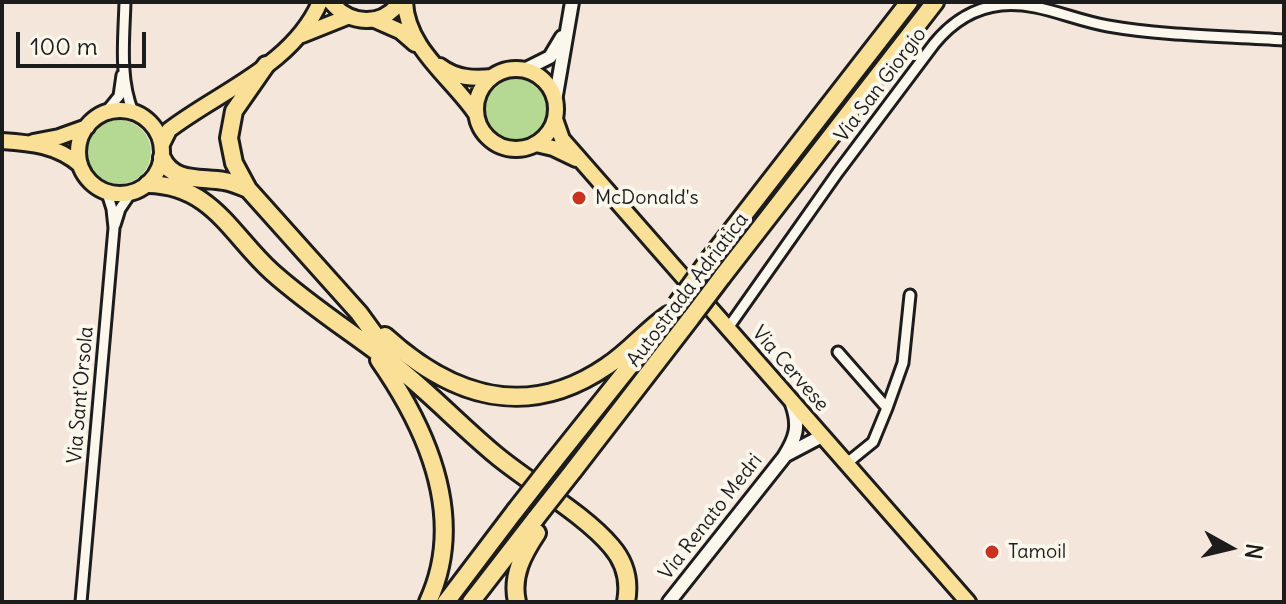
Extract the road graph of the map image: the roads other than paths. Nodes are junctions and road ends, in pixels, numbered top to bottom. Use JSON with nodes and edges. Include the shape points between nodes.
{"nodes":[{"id":1,"x":125,"y":2,"type":"edge"},
{"id":2,"x":320,"y":2,"type":"edge"},
{"id":3,"x":331,"y":2,"type":"edge"},
{"id":4,"x":402,"y":2,"type":"edge"},
{"id":5,"x":572,"y":2,"type":"edge"},
{"id":6,"x":909,"y":2,"type":"edge"},
{"id":7,"x":935,"y":2,"type":"edge"},
{"id":8,"x":347,"y":17,"type":"junction"},
{"id":9,"x":375,"y":20,"type":"junction"},
{"id":10,"x":567,"y":23,"type":"junction"},
{"id":11,"x":298,"y":37,"type":"junction"},
{"id":12,"x":1284,"y":40,"type":"edge"},
{"id":13,"x":429,"y":57,"type":"junction"},
{"id":14,"x":266,"y":65,"type":"junction"},
{"id":15,"x":123,"y":68,"type":"junction"},
{"id":16,"x":524,"y":70,"type":"junction"},
{"id":17,"x":492,"y":77,"type":"junction"},
{"id":18,"x":555,"y":101,"type":"junction"},
{"id":19,"x":106,"y":112,"type":"junction"},
{"id":20,"x":195,"y":114,"type":"junction"},
{"id":21,"x":476,"y":114,"type":"junction"},
{"id":22,"x":140,"y":116,"type":"junction"},
{"id":23,"x":555,"y":119,"type":"junction"},
{"id":24,"x":87,"y":127,"type":"junction"},
{"id":25,"x":2,"y":141,"type":"edge"},
{"id":26,"x":29,"y":142,"type":"junction"},
{"id":27,"x":536,"y":144,"type":"junction"},
{"id":28,"x":162,"y":151,"type":"junction"},
{"id":29,"x":582,"y":161,"type":"junction"},
{"id":30,"x":80,"y":165,"type":"junction"},
{"id":31,"x":148,"y":184,"type":"junction"},
{"id":32,"x":248,"y":189,"type":"junction"},
{"id":33,"x":107,"y":193,"type":"junction"},
{"id":34,"x":130,"y":194,"type":"junction"},
{"id":35,"x":114,"y":228,"type":"junction"},
{"id":36,"x":910,"y":295,"type":"dead end"},
{"id":37,"x":673,"y":309,"type":"junction"},
{"id":38,"x":359,"y":313,"type":"junction"},
{"id":39,"x":728,"y":328,"type":"junction"},
{"id":40,"x":369,"y":345,"type":"junction"},
{"id":41,"x":838,"y":352,"type":"dead end"},
{"id":42,"x":401,"y":370,"type":"junction"},
{"id":43,"x":791,"y":401,"type":"junction"},
{"id":44,"x":887,"y":408,"type":"junction"},
{"id":45,"x":822,"y":436,"type":"junction"},
{"id":46,"x":784,"y":457,"type":"junction"},
{"id":47,"x":845,"y":461,"type":"junction"},
{"id":48,"x":540,"y":521,"type":"junction"},
{"id":49,"x":81,"y":602,"type":"edge"},
{"id":50,"x":428,"y":602,"type":"edge"},
{"id":51,"x":446,"y":602,"type":"edge"},
{"id":52,"x":471,"y":602,"type":"edge"},
{"id":53,"x":517,"y":602,"type":"edge"},
{"id":54,"x":626,"y":602,"type":"edge"},
{"id":55,"x":669,"y":602,"type":"edge"},
{"id":56,"x":968,"y":602,"type":"edge"}],
"edges":[{"from":1,"to":15,"type":"street"},
{"from":2,"to":11,"type":"main road"},
{"from":3,"to":8,"type":"main road"},
{"from":4,"to":9,"type":"main road"},
{"from":4,"to":13,"type":"main road","via":[[408,24]]},
{"from":5,"to":10,"type":"street"},
{"from":6,"to":37,"type":"highway","name":"Autostrada Adriatica","bridge":true},
{"from":7,"to":48,"type":"highway","name":"Autostrada Adriatica","bridge":true},
{"from":8,"to":9,"type":"main road"},
{"from":8,"to":11,"type":"main road"},
{"from":9,"to":13,"type":"main road","via":[[400,31]]},
{"from":10,"to":16,"type":"street","via":[[550,57]]},
{"from":10,"to":18,"type":"street"},
{"from":11,"to":14,"type":"main road"},
{"from":12,"to":39,"type":"street","name":"Via San Giorgio","via":[[1108,26],[1020,5],[991,7],[964,17],[934,44]]},
{"from":13,"to":17,"type":"main road","via":[[457,75]]},
{"from":13,"to":21,"type":"main road"},
{"from":14,"to":20,"type":"main road"},
{"from":14,"to":32,"type":"highway","via":[[241,98],[230,124],[230,150]]},
{"from":15,"to":19,"type":"street","via":[[119,96]]},
{"from":15,"to":22,"type":"street","via":[[128,100]]},
{"from":16,"to":17,"type":"main road"},
{"from":16,"to":18,"type":"main road","via":[[544,81]]},
{"from":17,"to":21,"type":"main road","via":[[479,93]]},
{"from":18,"to":23,"type":"main road"},
{"from":19,"to":22,"type":"main road"},
{"from":19,"to":24,"type":"main road"},
{"from":20,"to":22,"type":"main road","via":[[163,120]]},
{"from":20,"to":28,"type":"main road","via":[[169,130]]},
{"from":21,"to":27,"type":"main road","via":[[485,134],[503,147]]},
{"from":22,"to":28,"type":"main road","via":[[154,126]]},
{"from":23,"to":27,"type":"main road"},
{"from":23,"to":29,"type":"main road","name":"Via Cervese","via":[[562,139]]},
{"from":24,"to":26,"type":"main road"},
{"from":24,"to":30,"type":"main road","via":[[80,139]]},
{"from":25,"to":26,"type":"main road"},
{"from":26,"to":30,"type":"main road","via":[[58,150]]},
{"from":27,"to":29,"type":"main road","name":"Via Cervese"},
{"from":28,"to":31,"type":"main road","via":[[160,168]]},
{"from":28,"to":32,"type":"highway","via":[[171,172]]},
{"from":29,"to":39,"type":"main road","name":"Via Cervese"},
{"from":30,"to":33,"type":"main road","via":[[90,182]]},
{"from":31,"to":34,"type":"main road"},
{"from":31,"to":40,"type":"highway","via":[[196,195],[271,271]]},
{"from":32,"to":38,"type":"highway"},
{"from":33,"to":34,"type":"main road"},
{"from":33,"to":35,"type":"street","name":"Via Sant'Orsola"},
{"from":34,"to":35,"type":"street"},
{"from":35,"to":49,"type":"street","name":"Via Sant'Orsola"},
{"from":36,"to":44,"type":"street","via":[[903,363]]},
{"from":37,"to":38,"type":"highway","via":[[607,367],[556,391],[529,397],[470,390],[413,362]]},
{"from":37,"to":51,"type":"highway","name":"Autostrada Adriatica","bridge":true},
{"from":38,"to":42,"type":"highway"},
{"from":39,"to":43,"type":"main road","name":"Via Cervese"},
{"from":40,"to":42,"type":"highway"},
{"from":40,"to":50,"type":"highway","via":[[415,418],[440,490],[445,528]]},
{"from":41,"to":44,"type":"street"},
{"from":42,"to":54,"type":"highway","via":[[497,456],[602,537],[623,564]]},
{"from":43,"to":45,"type":"main road","name":"Via Cervese"},
{"from":43,"to":46,"type":"street","name":"Via Renato Medri","via":[[798,430]]},
{"from":44,"to":47,"type":"street","via":[[873,442]]},
{"from":45,"to":46,"type":"street","name":"Via Renato Medri"},
{"from":45,"to":47,"type":"main road","name":"Via Cervese"},
{"from":46,"to":55,"type":"street","name":"Via Renato Medri"},
{"from":47,"to":56,"type":"main road","name":"Via Cervese"},
{"from":48,"to":52,"type":"highway","name":"Autostrada Adriatica"},
{"from":48,"to":53,"type":"highway","via":[[520,562]]}]}
